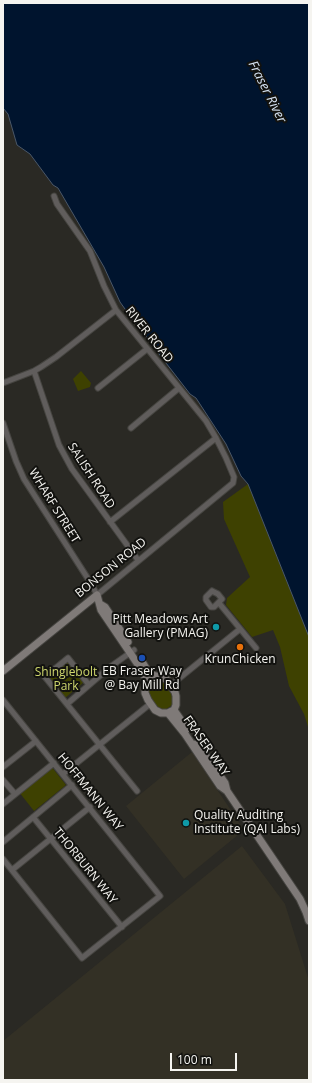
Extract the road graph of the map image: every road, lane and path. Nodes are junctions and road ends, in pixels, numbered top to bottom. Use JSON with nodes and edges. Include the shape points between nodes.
{"nodes":[{"id":1,"x":54,"y":196,"type":"dead end"},
{"id":2,"x":116,"y":310,"type":"junction"},
{"id":3,"x":148,"y":349,"type":"junction"},
{"id":4,"x":34,"y":371,"type":"junction"},
{"id":5,"x":3,"y":383,"type":"edge"},
{"id":6,"x":98,"y":388,"type":"dead end"},
{"id":7,"x":179,"y":388,"type":"junction"},
{"id":8,"x":3,"y":423,"type":"edge"},
{"id":9,"x":131,"y":428,"type":"dead end"},
{"id":10,"x":216,"y":438,"type":"junction"},
{"id":11,"x":233,"y":483,"type":"joint"},
{"id":12,"x":110,"y":522,"type":"junction"},
{"id":13,"x":138,"y":560,"type":"junction"},
{"id":14,"x":97,"y":595,"type":"junction"},
{"id":15,"x":219,"y":603,"type":"dead end"},
{"id":16,"x":240,"y":629,"type":"junction"},
{"id":17,"x":256,"y":648,"type":"dead end"},
{"id":18,"x":132,"y":652,"type":"junction"},
{"id":19,"x":3,"y":671,"type":"edge"},
{"id":20,"x":155,"y":676,"type":"junction"},
{"id":21,"x":147,"y":681,"type":"junction"},
{"id":22,"x":89,"y":685,"type":"junction"},
{"id":23,"x":171,"y":685,"type":"junction"},
{"id":24,"x":3,"y":700,"type":"edge"},
{"id":25,"x":67,"y":704,"type":"junction"},
{"id":26,"x":150,"y":704,"type":"junction"},
{"id":27,"x":171,"y":712,"type":"junction"},
{"id":28,"x":36,"y":741,"type":"junction"},
{"id":29,"x":99,"y":744,"type":"junction"},
{"id":30,"x":54,"y":762,"type":"junction"},
{"id":31,"x":3,"y":767,"type":"edge"},
{"id":32,"x":63,"y":774,"type":"junction"},
{"id":33,"x":3,"y":780,"type":"edge"},
{"id":34,"x":72,"y":785,"type":"junction"},
{"id":35,"x":137,"y":791,"type":"dead end"},
{"id":36,"x":15,"y":794,"type":"junction"},
{"id":37,"x":3,"y":804,"type":"edge"},
{"id":38,"x":90,"y":807,"type":"junction"},
{"id":39,"x":33,"y":817,"type":"junction"},
{"id":40,"x":51,"y":839,"type":"junction"},
{"id":41,"x":3,"y":842,"type":"edge"},
{"id":42,"x":3,"y":859,"type":"edge"},
{"id":43,"x":12,"y":870,"type":"junction"},
{"id":44,"x":309,"y":921,"type":"edge"},
{"id":45,"x":122,"y":927,"type":"junction"}],
"edges":[{"from":1,"to":2,"type":"street","name":"RIVER ROAD","via":[[90,251]]},
{"from":2,"to":3,"type":"street","name":"RIVER ROAD"},
{"from":2,"to":4,"type":"street"},
{"from":3,"to":6,"type":"street"},
{"from":3,"to":7,"type":"street","name":"RIVER ROAD"},
{"from":4,"to":5,"type":"street"},
{"from":4,"to":12,"type":"street","name":"SALISH ROAD","via":[[59,445],[77,478]]},
{"from":7,"to":9,"type":"street"},
{"from":7,"to":10,"type":"street","name":"RIVER ROAD"},
{"from":8,"to":14,"type":"street","name":"WHARF STREET","via":[[24,479]]},
{"from":10,"to":11,"type":"street","name":"RIVER ROAD","via":[[234,477]]},
{"from":10,"to":12,"type":"street"},
{"from":11,"to":13,"type":"street","name":"BONSON ROAD"},
{"from":12,"to":13,"type":"street","name":"SALISH ROAD"},
{"from":13,"to":14,"type":"street","name":"BONSON ROAD"},
{"from":14,"to":18,"type":"street","via":[[100,604],[105,607]]},
{"from":14,"to":19,"type":"street","name":"BONSON ROAD"},
{"from":15,"to":16,"type":"street"},
{"from":16,"to":17,"type":"street"},
{"from":16,"to":23,"type":"street"},
{"from":18,"to":20,"type":"street"},
{"from":18,"to":21,"type":"street"},
{"from":18,"to":22,"type":"street"},
{"from":20,"to":21,"type":"street"},
{"from":20,"to":23,"type":"street","via":[[164,678]]},
{"from":21,"to":26,"type":"street","via":[[145,693]]},
{"from":22,"to":25,"type":"street"},
{"from":22,"to":25,"type":"street","via":[[68,658],[50,672],[45,677]]},
{"from":23,"to":27,"type":"street","via":[[177,700]]},
{"from":24,"to":28,"type":"street","name":"HOFFMANN WAY"},
{"from":25,"to":29,"type":"street"},
{"from":26,"to":27,"type":"street","via":[[158,712]]},
{"from":26,"to":29,"type":"street"},
{"from":27,"to":44,"type":"street","name":"FRASER WAY","via":[[225,783],[227,791],[300,899]]},
{"from":28,"to":30,"type":"street","name":"HOFFMANN WAY"},
{"from":28,"to":31,"type":"street"},
{"from":29,"to":32,"type":"street"},
{"from":29,"to":35,"type":"street"},
{"from":30,"to":32,"type":"street","name":"HOFFMANN WAY"},
{"from":30,"to":36,"type":"street"},
{"from":32,"to":34,"type":"street","name":"HOFFMANN WAY"},
{"from":33,"to":36,"type":"street"},
{"from":34,"to":38,"type":"street","name":"HOFFMANN WAY"},
{"from":34,"to":39,"type":"street"},
{"from":36,"to":37,"type":"street"},
{"from":38,"to":40,"type":"street"},
{"from":38,"to":45,"type":"street","name":"HOFFMANN WAY","via":[[160,896]]},
{"from":39,"to":40,"type":"street","name":"THORBURN WAY"},
{"from":39,"to":41,"type":"street"},
{"from":40,"to":43,"type":"street"},
{"from":40,"to":45,"type":"street","name":"THORBURN WAY"},
{"from":42,"to":43,"type":"street"},
{"from":43,"to":45,"type":"street","via":[[82,958]]}]}
